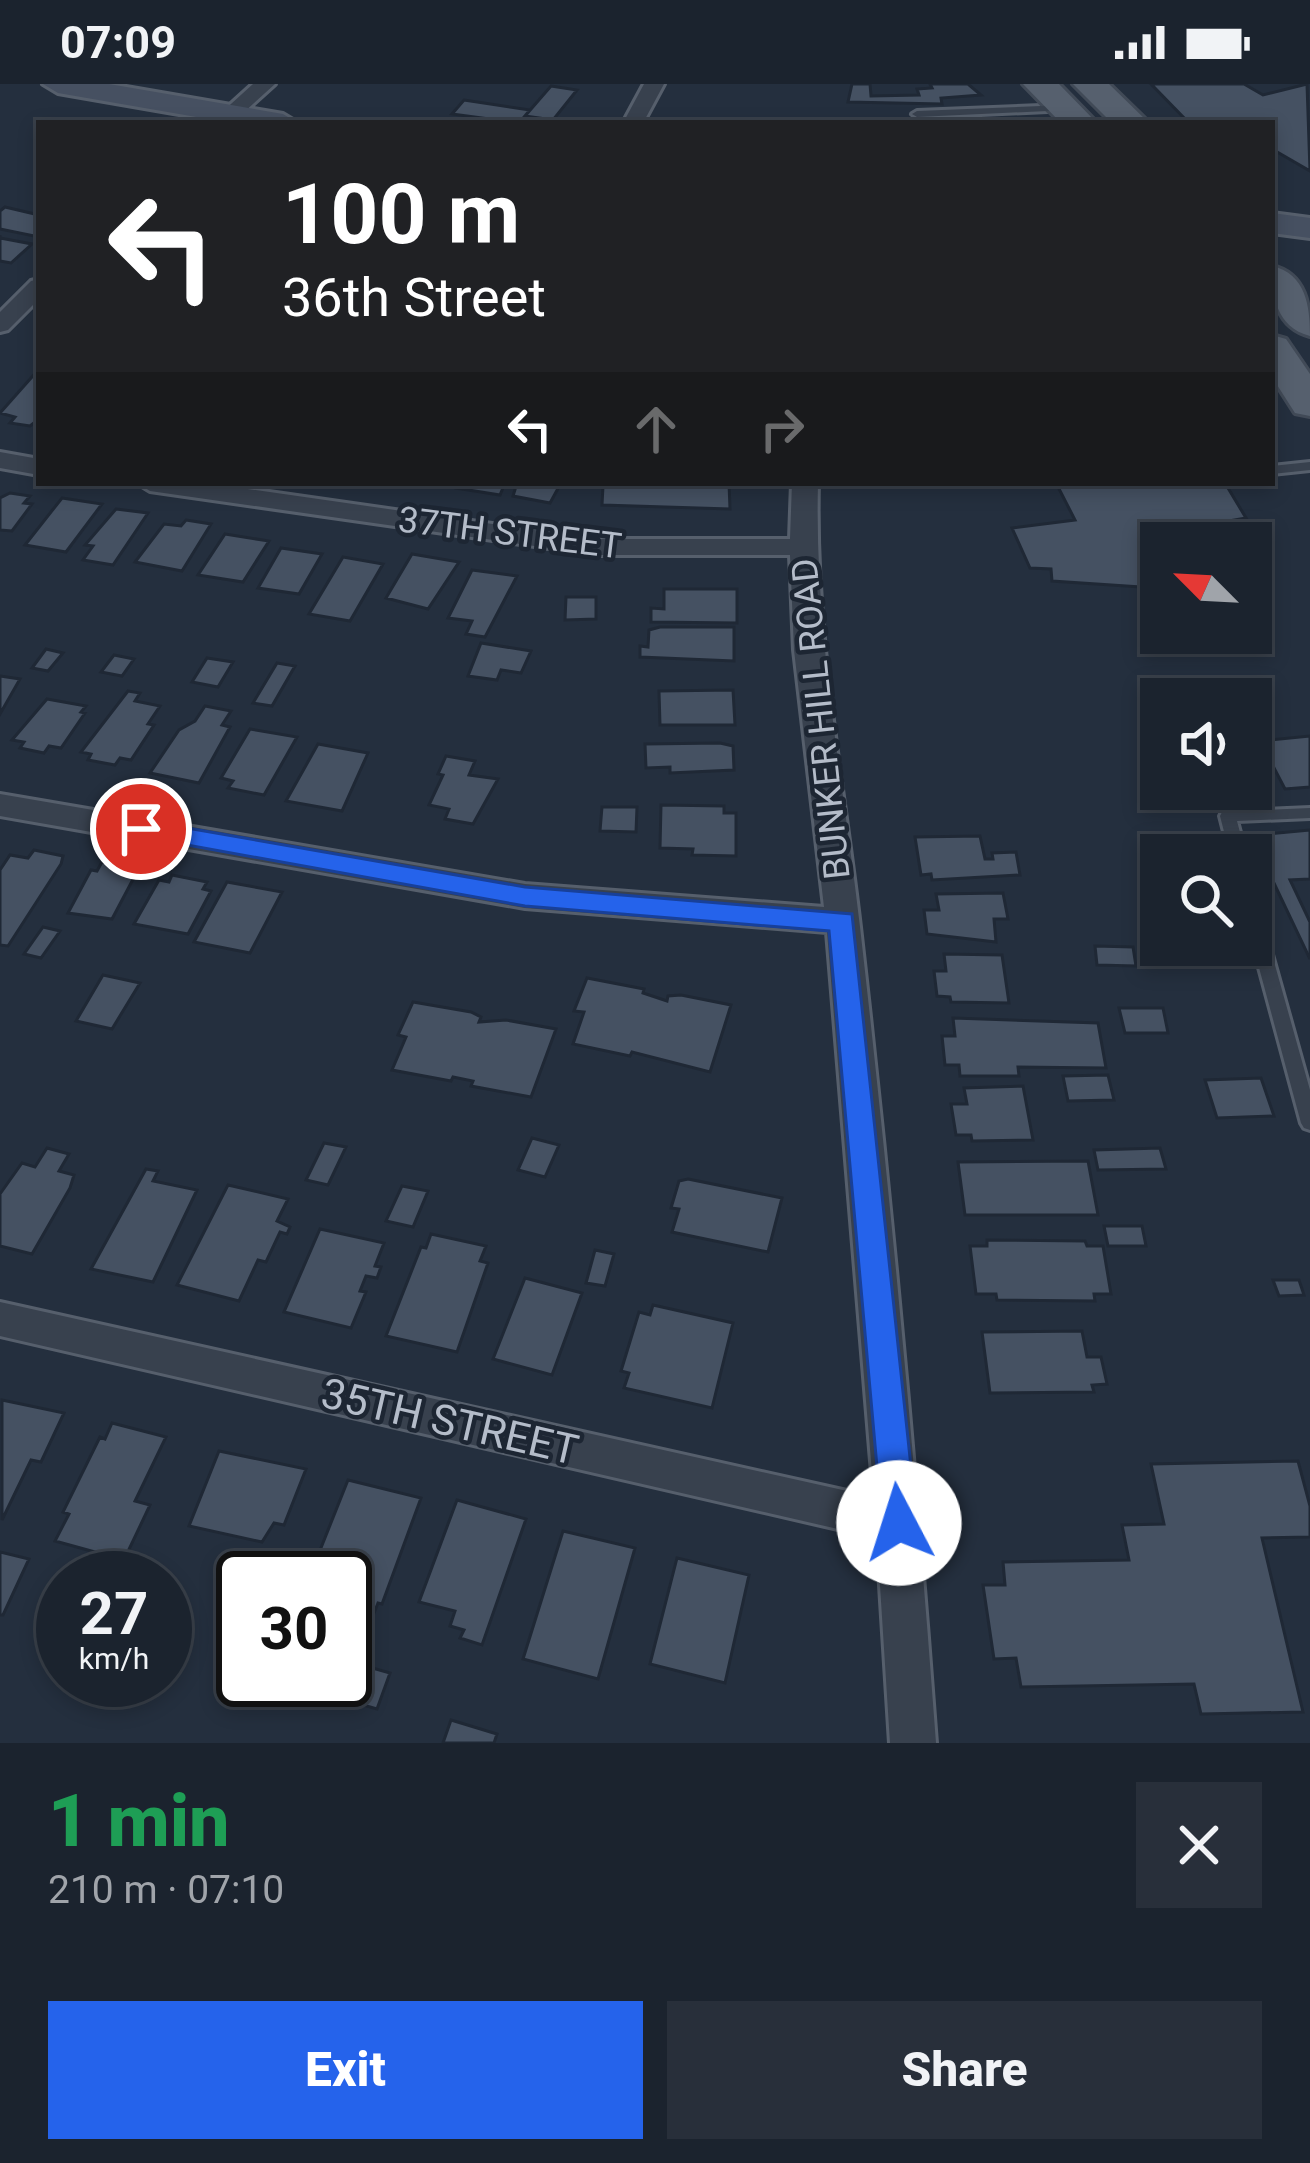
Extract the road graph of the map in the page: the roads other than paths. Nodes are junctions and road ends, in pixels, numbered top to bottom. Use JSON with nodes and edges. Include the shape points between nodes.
{"nodes":[{"id":1,"x":58,"y":84,"type":"edge"},
{"id":2,"x":266,"y":84,"type":"edge"},
{"id":3,"x":654,"y":84,"type":"edge"},
{"id":4,"x":1069,"y":100,"type":"edge"},
{"id":5,"x":1015,"y":112,"type":"junction"},
{"id":6,"x":917,"y":114,"type":"dead end"},
{"id":7,"x":224,"y":119,"type":"edge"},
{"id":8,"x":635,"y":120,"type":"edge"},
{"id":9,"x":1022,"y":120,"type":"edge"},
{"id":10,"x":1124,"y":120,"type":"edge"},
{"id":11,"x":1275,"y":223,"type":"edge"},
{"id":12,"x":1310,"y":228,"type":"edge"},
{"id":13,"x":1275,"y":234,"type":"edge"},
{"id":14,"x":1310,"y":239,"type":"edge"},
{"id":15,"x":1275,"y":281,"type":"edge"},
{"id":16,"x":36,"y":289,"type":"edge"},
{"id":17,"x":1310,"y":324,"type":"edge"},
{"id":18,"x":0,"y":325,"type":"edge"},
{"id":19,"x":1276,"y":358,"type":"edge"},
{"id":20,"x":1310,"y":404,"type":"edge"},
{"id":21,"x":0,"y":460,"type":"edge"},
{"id":22,"x":36,"y":466,"type":"edge"},
{"id":23,"x":1310,"y":466,"type":"edge"},
{"id":24,"x":1275,"y":470,"type":"edge"},
{"id":25,"x":171,"y":486,"type":"edge"},
{"id":26,"x":805,"y":486,"type":"edge"},
{"id":27,"x":800,"y":547,"type":"junction"},
{"id":28,"x":0,"y":805,"type":"edge"},
{"id":29,"x":1310,"y":813,"type":"edge"},
{"id":30,"x":1233,"y":834,"type":"edge"},
{"id":31,"x":842,"y":922,"type":"junction"},
{"id":32,"x":1267,"y":966,"type":"edge"},
{"id":33,"x":1310,"y":1124,"type":"edge"},
{"id":34,"x":0,"y":1319,"type":"edge"},
{"id":35,"x":899,"y":1523,"type":"junction"},
{"id":36,"x":913,"y":1743,"type":"edge"}],
"edges":[{"from":1,"to":7,"type":"main road"},
{"from":2,"to":7,"type":"street"},
{"from":3,"to":8,"type":"street"},
{"from":4,"to":5,"type":"lane"},
{"from":4,"to":10,"type":"main road"},
{"from":5,"to":6,"type":"lane"},
{"from":5,"to":9,"type":"lane"},
{"from":11,"to":12,"type":"main road"},
{"from":13,"to":14,"type":"main road"},
{"from":15,"to":17,"type":"main road"},
{"from":16,"to":18,"type":"street"},
{"from":19,"to":20,"type":"main road"},
{"from":21,"to":22,"type":"street"},
{"from":23,"to":24,"type":"lane"},
{"from":25,"to":27,"type":"street","name":"37TH STREET","via":[[598,547]]},
{"from":26,"to":27,"type":"street","name":"BUNKER HILL ROAD"},
{"from":27,"to":31,"type":"street","name":"BUNKER HILL ROAD"},
{"from":28,"to":31,"type":"street","via":[[525,896]]},
{"from":29,"to":30,"type":"lane","via":[[1228,815]]},
{"from":31,"to":35,"type":"street","name":"BUNKER HILL ROAD"},
{"from":32,"to":33,"type":"lane"},
{"from":34,"to":35,"type":"street","name":"35TH STREET"},
{"from":35,"to":36,"type":"street","name":"BUNKER HILL ROAD"}]}
